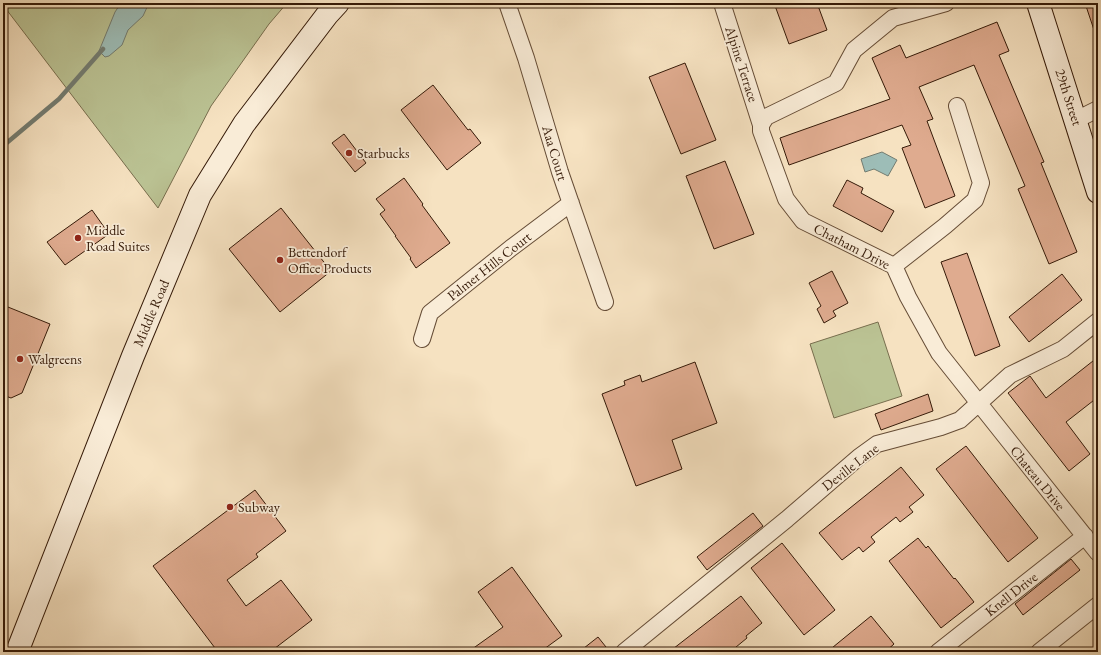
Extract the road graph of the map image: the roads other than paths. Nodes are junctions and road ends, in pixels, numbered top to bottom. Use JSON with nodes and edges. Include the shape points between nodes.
{"nodes":[{"id":1,"x":338,"y":3,"type":"edge"},
{"id":2,"x":507,"y":3,"type":"edge"},
{"id":3,"x":722,"y":3,"type":"edge"},
{"id":4,"x":946,"y":3,"type":"edge"},
{"id":5,"x":1038,"y":3,"type":"edge"},
{"id":6,"x":957,"y":106,"type":"dead end"},
{"id":7,"x":1098,"y":109,"type":"edge"},
{"id":8,"x":1076,"y":120,"type":"junction"},
{"id":9,"x":761,"y":125,"type":"junction"},
{"id":10,"x":1098,"y":192,"type":"edge"},
{"id":11,"x":571,"y":203,"type":"junction"},
{"id":12,"x":894,"y":266,"type":"junction"},
{"id":13,"x":605,"y":302,"type":"dead end"},
{"id":14,"x":1098,"y":321,"type":"edge"},
{"id":15,"x":422,"y":339,"type":"dead end"},
{"id":16,"x":978,"y":403,"type":"junction"},
{"id":17,"x":1085,"y":536,"type":"junction"},
{"id":18,"x":1098,"y":553,"type":"edge"},
{"id":19,"x":1098,"y":605,"type":"edge"},
{"id":20,"x":17,"y":652,"type":"edge"},
{"id":21,"x":624,"y":652,"type":"edge"},
{"id":22,"x":938,"y":652,"type":"edge"},
{"id":23,"x":1039,"y":652,"type":"edge"}],
"edges":[{"from":1,"to":20,"type":"main road","name":"Middle Road","via":[[244,124],[200,195],[133,356]]},
{"from":2,"to":11,"type":"street","name":"Aaa Court"},
{"from":3,"to":9,"type":"street","name":"Alpine Terrace"},
{"from":4,"to":9,"type":"street","via":[[893,18],[854,50],[836,83],[766,117]]},
{"from":5,"to":8,"type":"main road","name":"29th Street"},
{"from":6,"to":12,"type":"street","via":[[981,183],[975,200]]},
{"from":7,"to":8,"type":"street"},
{"from":8,"to":10,"type":"main road","name":"29th Street"},
{"from":9,"to":12,"type":"street","name":"Chatham Drive","via":[[786,199],[803,221]]},
{"from":11,"to":13,"type":"street","name":"Aaa Court"},
{"from":11,"to":15,"type":"street","name":"Palmer Hills Court","via":[[430,313]]},
{"from":12,"to":16,"type":"street","name":"Chatham Drive","via":[[939,353]]},
{"from":14,"to":16,"type":"street","name":"Deville Lane","via":[[1063,349],[1010,375]]},
{"from":16,"to":17,"type":"street","name":"Chateau Drive"},
{"from":16,"to":21,"type":"street","name":"Deville Lane","via":[[960,420],[877,444]]},
{"from":17,"to":18,"type":"street","name":"Chateau Drive"},
{"from":17,"to":22,"type":"street","name":"Knell Drive"},
{"from":19,"to":23,"type":"street"}]}
